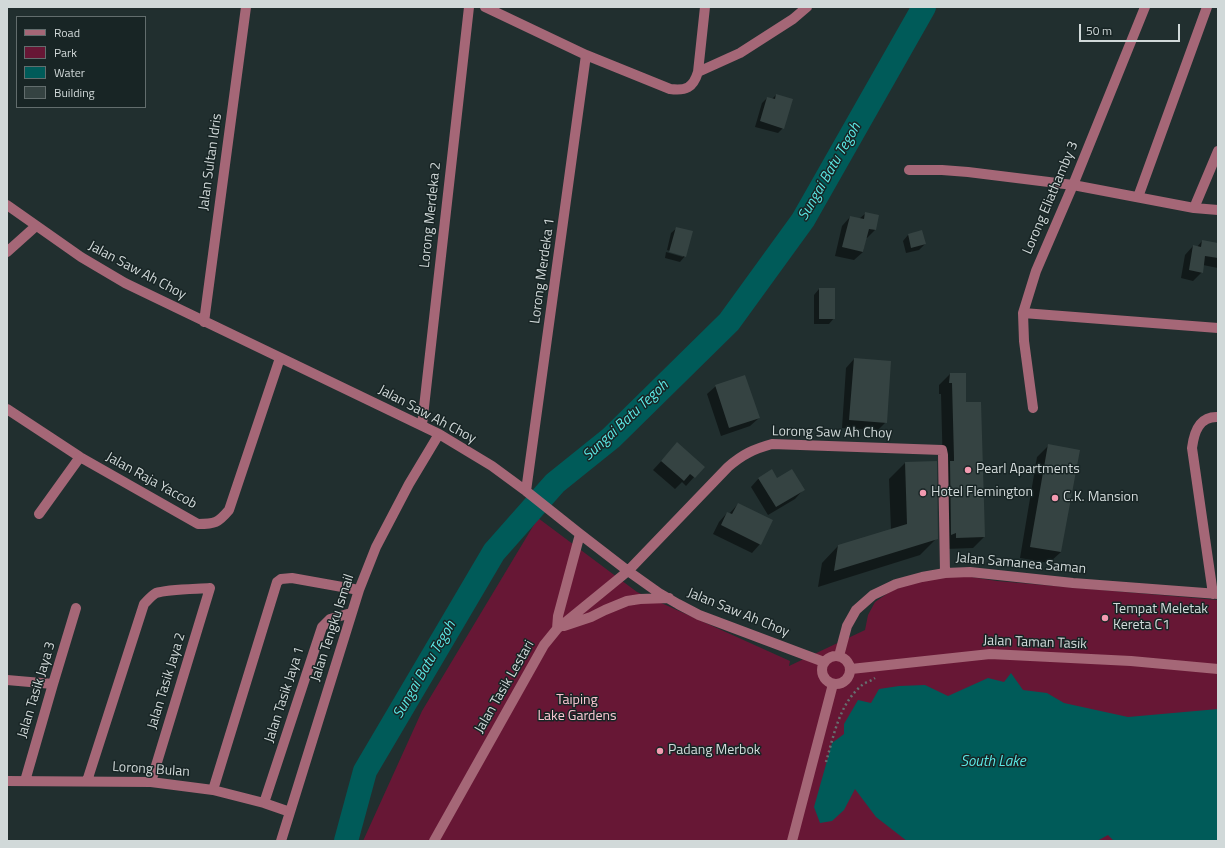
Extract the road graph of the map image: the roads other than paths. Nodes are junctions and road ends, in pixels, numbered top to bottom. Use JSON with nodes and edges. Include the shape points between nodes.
{"nodes":[{"id":1,"x":246,"y":7,"type":"edge"},
{"id":2,"x":469,"y":7,"type":"edge"},
{"id":3,"x":485,"y":7,"type":"edge"},
{"id":4,"x":705,"y":7,"type":"edge"},
{"id":5,"x":807,"y":7,"type":"edge"},
{"id":6,"x":1144,"y":7,"type":"edge"},
{"id":7,"x":1207,"y":7,"type":"edge"},
{"id":8,"x":586,"y":55,"type":"junction"},
{"id":9,"x":698,"y":72,"type":"junction"},
{"id":10,"x":1218,"y":151,"type":"edge"},
{"id":11,"x":909,"y":170,"type":"dead end"},
{"id":12,"x":1072,"y":185,"type":"junction"},
{"id":13,"x":1138,"y":197,"type":"junction"},
{"id":14,"x":7,"y":205,"type":"edge"},
{"id":15,"x":1194,"y":208,"type":"junction"},
{"id":16,"x":1218,"y":210,"type":"edge"},
{"id":17,"x":36,"y":226,"type":"junction"},
{"id":18,"x":7,"y":252,"type":"edge"},
{"id":19,"x":1024,"y":313,"type":"junction"},
{"id":20,"x":204,"y":322,"type":"junction"},
{"id":21,"x":1218,"y":328,"type":"edge"},
{"id":22,"x":280,"y":358,"type":"junction"},
{"id":23,"x":1032,"y":408,"type":"dead end"},
{"id":24,"x":7,"y":409,"type":"edge"},
{"id":25,"x":1218,"y":417,"type":"edge"},
{"id":26,"x":422,"y":425,"type":"junction"},
{"id":27,"x":439,"y":434,"type":"junction"},
{"id":28,"x":80,"y":457,"type":"junction"},
{"id":29,"x":530,"y":493,"type":"junction"},
{"id":30,"x":39,"y":514,"type":"dead end"},
{"id":31,"x":580,"y":534,"type":"junction"},
{"id":32,"x":628,"y":571,"type":"junction"},
{"id":33,"x":945,"y":573,"type":"junction"},
{"id":34,"x":358,"y":590,"type":"junction"},
{"id":35,"x":1216,"y":594,"type":"edge"},
{"id":36,"x":669,"y":598,"type":"junction"},
{"id":37,"x":76,"y":608,"type":"dead end"},
{"id":38,"x":351,"y":613,"type":"junction"},
{"id":39,"x":557,"y":629,"type":"junction"},
{"id":40,"x":839,"y":656,"type":"junction"},
{"id":41,"x":824,"y":662,"type":"junction"},
{"id":42,"x":851,"y":669,"type":"junction"},
{"id":43,"x":1218,"y":669,"type":"edge"},
{"id":44,"x":7,"y":680,"type":"edge"},
{"id":45,"x":53,"y":684,"type":"junction"},
{"id":46,"x":833,"y":684,"type":"junction"},
{"id":47,"x":7,"y":781,"type":"edge"},
{"id":48,"x":25,"y":781,"type":"junction"},
{"id":49,"x":87,"y":781,"type":"junction"},
{"id":50,"x":151,"y":782,"type":"junction"},
{"id":51,"x":213,"y":790,"type":"junction"},
{"id":52,"x":264,"y":804,"type":"junction"},
{"id":53,"x":290,"y":812,"type":"junction"},
{"id":54,"x":281,"y":841,"type":"edge"},
{"id":55,"x":434,"y":841,"type":"edge"},
{"id":56,"x":792,"y":841,"type":"edge"}],
"edges":[{"from":1,"to":20,"type":"street","name":"Jalan Sultan Idris"},
{"from":2,"to":26,"type":"street","name":"Lorong Merdeka 2"},
{"from":3,"to":8,"type":"street"},
{"from":4,"to":9,"type":"street"},
{"from":5,"to":9,"type":"street","via":[[740,53]]},
{"from":6,"to":12,"type":"street","name":"Lorong Eliathamby 3"},
{"from":7,"to":13,"type":"street"},
{"from":8,"to":9,"type":"street","via":[[670,89],[690,87]]},
{"from":8,"to":29,"type":"street","name":"Lorong Merdeka 1"},
{"from":10,"to":15,"type":"street"},
{"from":11,"to":12,"type":"street","via":[[968,172]]},
{"from":12,"to":13,"type":"street"},
{"from":12,"to":19,"type":"street","name":"Lorong Eliathamby 3","via":[[1036,271]]},
{"from":13,"to":15,"type":"street"},
{"from":14,"to":17,"type":"street","name":"Jalan Saw Ah Choy"},
{"from":15,"to":16,"type":"street"},
{"from":17,"to":18,"type":"street"},
{"from":17,"to":20,"type":"street","name":"Jalan Saw Ah Choy","via":[[125,283]]},
{"from":19,"to":21,"type":"street"},
{"from":19,"to":23,"type":"street","name":"Lorong Eliathamby 3","via":[[1024,341]]},
{"from":20,"to":22,"type":"street","name":"Jalan Saw Ah Choy"},
{"from":22,"to":26,"type":"street","name":"Jalan Saw Ah Choy"},
{"from":22,"to":28,"type":"street","name":"Jalan Raja Yaccob","via":[[229,510],[222,518],[211,524],[198,524]]},
{"from":24,"to":28,"type":"street","name":"Jalan Raja Yaccob"},
{"from":25,"to":35,"type":"street","via":[[1204,420],[1197,427],[1192,448]]},
{"from":26,"to":27,"type":"street","name":"Jalan Saw Ah Choy"},
{"from":27,"to":29,"type":"street","name":"Jalan Saw Ah Choy"},
{"from":27,"to":34,"type":"street","name":"Jalan Tengku Ismail","via":[[376,547]]},
{"from":28,"to":30,"type":"street"},
{"from":29,"to":31,"type":"street","name":"Jalan Saw Ah Choy"},
{"from":31,"to":32,"type":"street","name":"Jalan Saw Ah Choy"},
{"from":31,"to":39,"type":"street","via":[[558,616]]},
{"from":32,"to":33,"type":"street","name":"Lorong Saw Ah Choy","via":[[728,467],[754,449],[772,444],[942,450]]},
{"from":32,"to":36,"type":"street","name":"Jalan Saw Ah Choy"},
{"from":32,"to":39,"type":"street","name":"Jalan Tasik Lestari"},
{"from":33,"to":35,"type":"street","name":"Jalan Samanea Saman","via":[[970,572]]},
{"from":33,"to":40,"type":"street","name":"Jalan Samanea Saman","via":[[896,584],[873,595],[856,610],[847,626]]},
{"from":34,"to":38,"type":"street","name":"Jalan Tengku Ismail"},
{"from":34,"to":51,"type":"street","via":[[292,578],[277,582]]},
{"from":36,"to":39,"type":"street","via":[[627,602]]},
{"from":36,"to":41,"type":"street","name":"Jalan Saw Ah Choy","via":[[699,615]]},
{"from":37,"to":45,"type":"street","name":"Jalan Tasik Jaya 3"},
{"from":38,"to":52,"type":"street","name":"Jalan Tasik Jaya 1","via":[[330,619],[322,627]]},
{"from":38,"to":53,"type":"street","name":"Jalan Tengku Ismail"},
{"from":39,"to":55,"type":"street","name":"Jalan Tasik Lestari","via":[[544,646]]},
{"from":40,"to":41,"type":"street","via":[[832,656]]},
{"from":40,"to":42,"type":"street","via":[[846,659]]},
{"from":41,"to":46,"type":"street","via":[[823,675]]},
{"from":42,"to":43,"type":"street","name":"Jalan Taman Tasik","via":[[990,654]]},
{"from":42,"to":46,"type":"street","via":[[846,681]]},
{"from":44,"to":45,"type":"street"},
{"from":45,"to":48,"type":"street","name":"Jalan Tasik Jaya 3"},
{"from":46,"to":56,"type":"street"},
{"from":47,"to":48,"type":"street","name":"Lorong Bulan"},
{"from":48,"to":49,"type":"street","name":"Lorong Bulan"},
{"from":49,"to":50,"type":"street","name":"Lorong Bulan"},
{"from":49,"to":50,"type":"street","name":"Jalan Tasik Jaya 2","via":[[144,604],[149,598],[164,591],[210,588]]},
{"from":50,"to":51,"type":"street","name":"Lorong Bulan"},
{"from":51,"to":52,"type":"street","name":"Lorong Bulan"},
{"from":52,"to":53,"type":"street","name":"Lorong Bulan"},
{"from":53,"to":54,"type":"street","name":"Jalan Tengku Ismail"}]}
